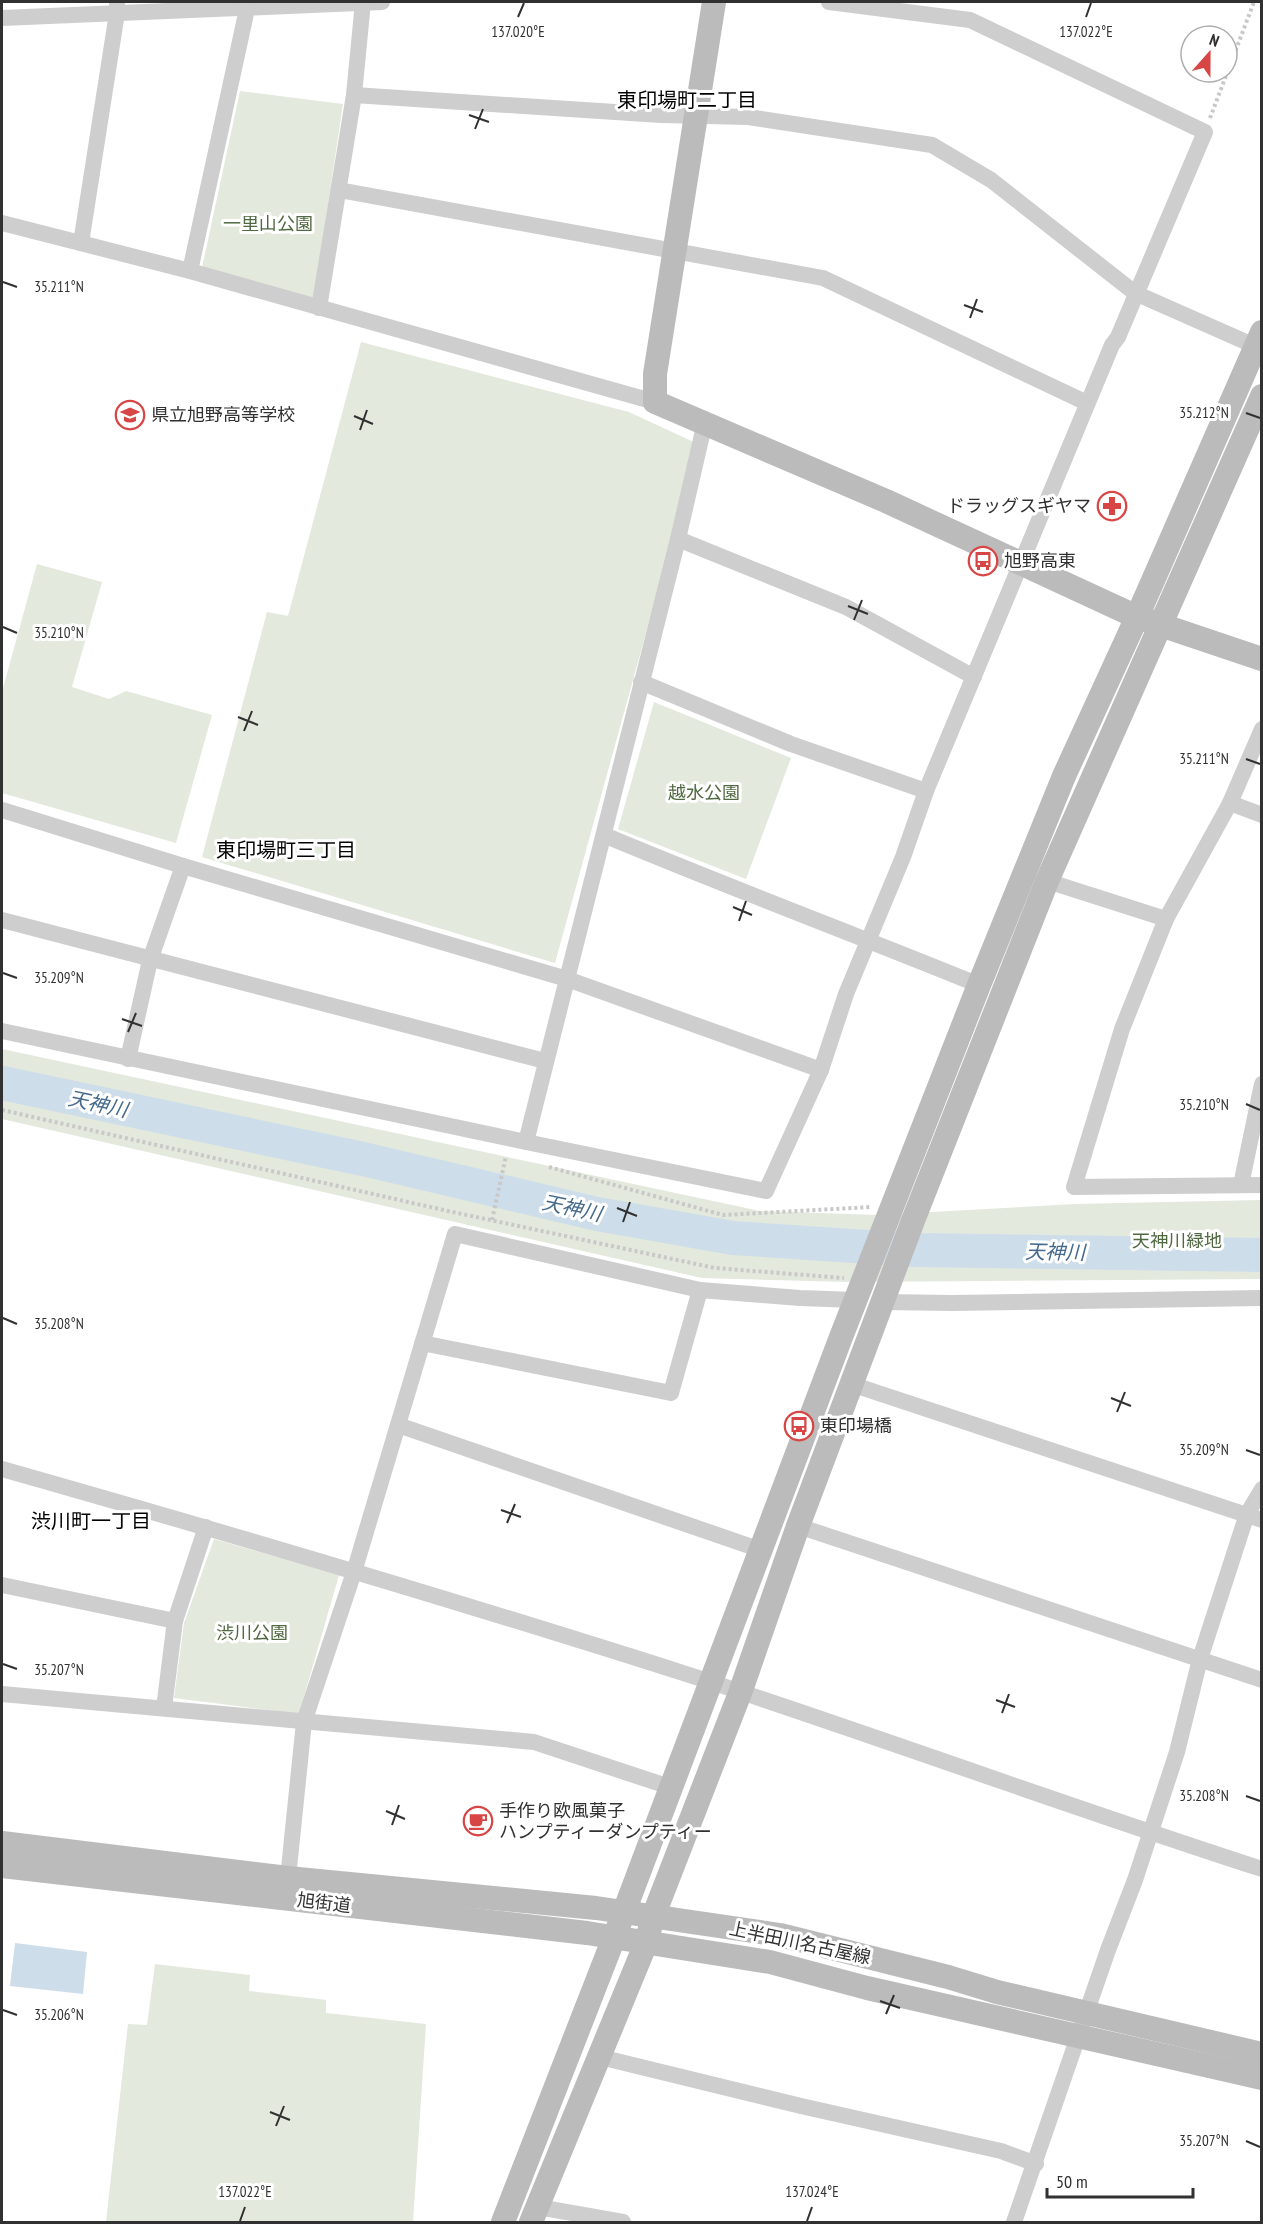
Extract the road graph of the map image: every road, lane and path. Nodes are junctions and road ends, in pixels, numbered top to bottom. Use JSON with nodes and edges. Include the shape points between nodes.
{"nodes":[{"id":1,"x":363,"y":2,"type":"edge"},
{"id":2,"x":382,"y":2,"type":"edge"},
{"id":3,"x":714,"y":2,"type":"edge"},
{"id":4,"x":829,"y":2,"type":"edge"},
{"id":5,"x":1254,"y":2,"type":"edge"},
{"id":6,"x":117,"y":7,"type":"edge"},
{"id":7,"x":247,"y":9,"type":"junction"},
{"id":8,"x":2,"y":18,"type":"edge"},
{"id":9,"x":354,"y":95,"type":"junction"},
{"id":10,"x":695,"y":115,"type":"junction"},
{"id":11,"x":1205,"y":132,"type":"junction"},
{"id":12,"x":339,"y":190,"type":"junction"},
{"id":13,"x":2,"y":223,"type":"edge"},
{"id":14,"x":81,"y":243,"type":"junction"},
{"id":15,"x":675,"y":251,"type":"junction"},
{"id":16,"x":190,"y":271,"type":"junction"},
{"id":17,"x":1135,"y":293,"type":"junction"},
{"id":18,"x":319,"y":308,"type":"junction"},
{"id":19,"x":1258,"y":339,"type":"edge"},
{"id":20,"x":1262,"y":396,"type":"edge"},
{"id":21,"x":655,"y":402,"type":"junction"},
{"id":22,"x":1087,"y":403,"type":"junction"},
{"id":23,"x":705,"y":422,"type":"junction"},
{"id":24,"x":678,"y":539,"type":"junction"},
{"id":25,"x":1021,"y":564,"type":"junction"},
{"id":26,"x":1137,"y":617,"type":"junction"},
{"id":27,"x":1161,"y":626,"type":"junction"},
{"id":28,"x":1262,"y":659,"type":"edge"},
{"id":29,"x":974,"y":677,"type":"junction"},
{"id":30,"x":641,"y":682,"type":"junction"},
{"id":31,"x":1262,"y":729,"type":"edge"},
{"id":32,"x":926,"y":791,"type":"junction"},
{"id":33,"x":1230,"y":802,"type":"junction"},
{"id":34,"x":2,"y":810,"type":"edge"},
{"id":35,"x":1262,"y":815,"type":"edge"},
{"id":36,"x":603,"y":835,"type":"junction"},
{"id":37,"x":183,"y":866,"type":"junction"},
{"id":38,"x":1047,"y":881,"type":"junction"},
{"id":39,"x":1166,"y":919,"type":"junction"},
{"id":40,"x":2,"y":920,"type":"edge"},
{"id":41,"x":868,"y":939,"type":"junction"},
{"id":42,"x":150,"y":960,"type":"junction"},
{"id":43,"x":567,"y":979,"type":"junction"},
{"id":44,"x":979,"y":984,"type":"junction"},
{"id":45,"x":2,"y":1031,"type":"edge"},
{"id":46,"x":128,"y":1059,"type":"junction"},
{"id":47,"x":545,"y":1061,"type":"junction"},
{"id":48,"x":821,"y":1070,"type":"junction"},
{"id":49,"x":1262,"y":1084,"type":"edge"},
{"id":50,"x":2,"y":1110,"type":"edge"},
{"id":51,"x":526,"y":1142,"type":"junction"},
{"id":52,"x":506,"y":1155,"type":"dead end"},
{"id":53,"x":1241,"y":1185,"type":"junction"},
{"id":54,"x":1262,"y":1185,"type":"edge"},
{"id":55,"x":492,"y":1220,"type":"junction"},
{"id":56,"x":861,"y":1285,"type":"junction"},
{"id":57,"x":700,"y":1290,"type":"junction"},
{"id":58,"x":1262,"y":1298,"type":"edge"},
{"id":59,"x":882,"y":1302,"type":"junction"},
{"id":60,"x":422,"y":1343,"type":"junction"},
{"id":61,"x":851,"y":1384,"type":"junction"},
{"id":62,"x":398,"y":1425,"type":"junction"},
{"id":63,"x":2,"y":1469,"type":"edge"},
{"id":64,"x":1262,"y":1489,"type":"edge"},
{"id":65,"x":1254,"y":1517,"type":"edge"},
{"id":66,"x":798,"y":1526,"type":"junction"},
{"id":67,"x":206,"y":1527,"type":"junction"},
{"id":68,"x":761,"y":1550,"type":"junction"},
{"id":69,"x":354,"y":1572,"type":"junction"},
{"id":70,"x":2,"y":1585,"type":"edge"},
{"id":71,"x":176,"y":1621,"type":"junction"},
{"id":72,"x":1200,"y":1659,"type":"junction"},
{"id":73,"x":1262,"y":1680,"type":"edge"},
{"id":74,"x":710,"y":1682,"type":"junction"},
{"id":75,"x":740,"y":1693,"type":"junction"},
{"id":76,"x":2,"y":1694,"type":"edge"},
{"id":77,"x":164,"y":1708,"type":"junction"},
{"id":78,"x":304,"y":1722,"type":"junction"},
{"id":79,"x":670,"y":1787,"type":"junction"},
{"id":80,"x":1149,"y":1833,"type":"junction"},
{"id":81,"x":2,"y":1843,"type":"edge"},
{"id":82,"x":2,"y":1866,"type":"edge"},
{"id":83,"x":1262,"y":1869,"type":"edge"},
{"id":84,"x":288,"y":1878,"type":"junction"},
{"id":85,"x":624,"y":1912,"type":"junction"},
{"id":86,"x":653,"y":1917,"type":"junction"},
{"id":87,"x":614,"y":1938,"type":"junction"},
{"id":88,"x":646,"y":1943,"type":"junction"},
{"id":89,"x":1083,"y":2024,"type":"junction"},
{"id":90,"x":1262,"y":2054,"type":"edge"},
{"id":91,"x":600,"y":2057,"type":"junction"},
{"id":92,"x":1262,"y":2078,"type":"edge"},
{"id":93,"x":1036,"y":2164,"type":"junction"},
{"id":94,"x":535,"y":2215,"type":"edge"},
{"id":95,"x":503,"y":2223,"type":"edge"},
{"id":96,"x":622,"y":2223,"type":"edge"},
{"id":97,"x":1014,"y":2223,"type":"edge"}],
"edges":[{"from":1,"to":2,"type":"street"},
{"from":1,"to":7,"type":"street"},
{"from":1,"to":9,"type":"street"},
{"from":3,"to":10,"type":"street"},
{"from":4,"to":11,"type":"street","via":[[970,20]]},
{"from":5,"to":11,"type":"path"},
{"from":6,"to":7,"type":"street"},
{"from":6,"to":8,"type":"street"},
{"from":6,"to":14,"type":"street"},
{"from":7,"to":16,"type":"street"},
{"from":9,"to":10,"type":"street"},
{"from":9,"to":12,"type":"street"},
{"from":10,"to":15,"type":"street"},
{"from":10,"to":17,"type":"street","via":[[778,120],[932,145],[991,180]]},
{"from":11,"to":17,"type":"street"},
{"from":12,"to":15,"type":"street"},
{"from":12,"to":18,"type":"street"},
{"from":13,"to":14,"type":"street"},
{"from":14,"to":16,"type":"street"},
{"from":15,"to":21,"type":"street","via":[[655,374]]},
{"from":15,"to":22,"type":"street","via":[[823,278]]},
{"from":16,"to":18,"type":"street"},
{"from":17,"to":19,"type":"street"},
{"from":17,"to":22,"type":"street"},
{"from":18,"to":21,"type":"street"},
{"from":19,"to":26,"type":"street"},
{"from":20,"to":27,"type":"street"},
{"from":21,"to":23,"type":"street"},
{"from":22,"to":25,"type":"street"},
{"from":23,"to":24,"type":"street"},
{"from":23,"to":25,"type":"street"},
{"from":24,"to":29,"type":"street","via":[[846,607]]},
{"from":24,"to":30,"type":"street"},
{"from":25,"to":26,"type":"street"},
{"from":25,"to":29,"type":"street"},
{"from":26,"to":27,"type":"street"},
{"from":26,"to":44,"type":"street","via":[[1065,776]]},
{"from":27,"to":28,"type":"street"},
{"from":27,"to":38,"type":"street"},
{"from":29,"to":32,"type":"street"},
{"from":30,"to":32,"type":"street","via":[[791,744]]},
{"from":30,"to":36,"type":"street"},
{"from":31,"to":33,"type":"street"},
{"from":32,"to":41,"type":"street"},
{"from":33,"to":35,"type":"street"},
{"from":33,"to":39,"type":"street"},
{"from":34,"to":37,"type":"street"},
{"from":36,"to":41,"type":"street"},
{"from":36,"to":43,"type":"street"},
{"from":37,"to":42,"type":"street"},
{"from":37,"to":43,"type":"street"},
{"from":38,"to":39,"type":"street"},
{"from":38,"to":59,"type":"street"},
{"from":39,"to":53,"type":"street","via":[[1122,1029],[1074,1187]]},
{"from":40,"to":42,"type":"street"},
{"from":41,"to":44,"type":"street"},
{"from":41,"to":48,"type":"street"},
{"from":42,"to":46,"type":"street"},
{"from":42,"to":47,"type":"street"},
{"from":43,"to":47,"type":"street"},
{"from":43,"to":48,"type":"street"},
{"from":44,"to":56,"type":"street"},
{"from":45,"to":46,"type":"street"},
{"from":46,"to":51,"type":"street"},
{"from":47,"to":51,"type":"street"},
{"from":48,"to":51,"type":"street","via":[[766,1191]]},
{"from":49,"to":53,"type":"street"},
{"from":50,"to":55,"type":"path"},
{"from":52,"to":55,"type":"path"},
{"from":53,"to":54,"type":"street"},
{"from":55,"to":56,"type":"path","via":[[715,1268]]},
{"from":56,"to":57,"type":"street","via":[[800,1298]]},
{"from":56,"to":68,"type":"street"},
{"from":57,"to":60,"type":"street","via":[[671,1393]]},
{"from":57,"to":60,"type":"street","via":[[455,1234]]},
{"from":58,"to":59,"type":"street"},
{"from":59,"to":61,"type":"street"},
{"from":60,"to":62,"type":"street"},
{"from":61,"to":65,"type":"street"},
{"from":61,"to":66,"type":"street"},
{"from":62,"to":68,"type":"street"},
{"from":62,"to":69,"type":"street"},
{"from":63,"to":67,"type":"street"},
{"from":64,"to":65,"type":"street"},
{"from":65,"to":72,"type":"street"},
{"from":66,"to":72,"type":"street"},
{"from":66,"to":75,"type":"street"},
{"from":67,"to":69,"type":"street"},
{"from":67,"to":71,"type":"street"},
{"from":68,"to":74,"type":"street"},
{"from":69,"to":74,"type":"street"},
{"from":69,"to":78,"type":"street"},
{"from":70,"to":71,"type":"street"},
{"from":71,"to":77,"type":"street"},
{"from":72,"to":73,"type":"street"},
{"from":72,"to":80,"type":"street","via":[[1177,1752]]},
{"from":74,"to":75,"type":"street"},
{"from":74,"to":79,"type":"street"},
{"from":75,"to":80,"type":"street"},
{"from":75,"to":86,"type":"street"},
{"from":76,"to":77,"type":"street"},
{"from":77,"to":78,"type":"street"},
{"from":78,"to":79,"type":"street","via":[[534,1742]]},
{"from":78,"to":84,"type":"street"},
{"from":79,"to":85,"type":"street"},
{"from":80,"to":83,"type":"street"},
{"from":80,"to":89,"type":"street"},
{"from":81,"to":84,"type":"street","name":"旭街道"},
{"from":82,"to":87,"type":"street","name":"旭街道"},
{"from":84,"to":85,"type":"street","name":"旭街道"},
{"from":85,"to":86,"type":"street","name":"上半田川名古屋線"},
{"from":85,"to":87,"type":"street"},
{"from":86,"to":88,"type":"street"},
{"from":86,"to":89,"type":"street","name":"上半田川名古屋線","via":[[780,1935]]},
{"from":87,"to":88,"type":"street","name":"旭街道"},
{"from":87,"to":95,"type":"street"},
{"from":88,"to":89,"type":"street","name":"上半田川名古屋線","via":[[770,1962],[1024,2025]]},
{"from":88,"to":91,"type":"street"},
{"from":89,"to":90,"type":"street","name":"上半田川名古屋線"},
{"from":89,"to":92,"type":"street","name":"上半田川名古屋線"},
{"from":89,"to":93,"type":"street"},
{"from":91,"to":93,"type":"street","via":[[1001,2151]]},
{"from":91,"to":94,"type":"street"},
{"from":93,"to":97,"type":"street"},
{"from":94,"to":96,"type":"street"}]}
